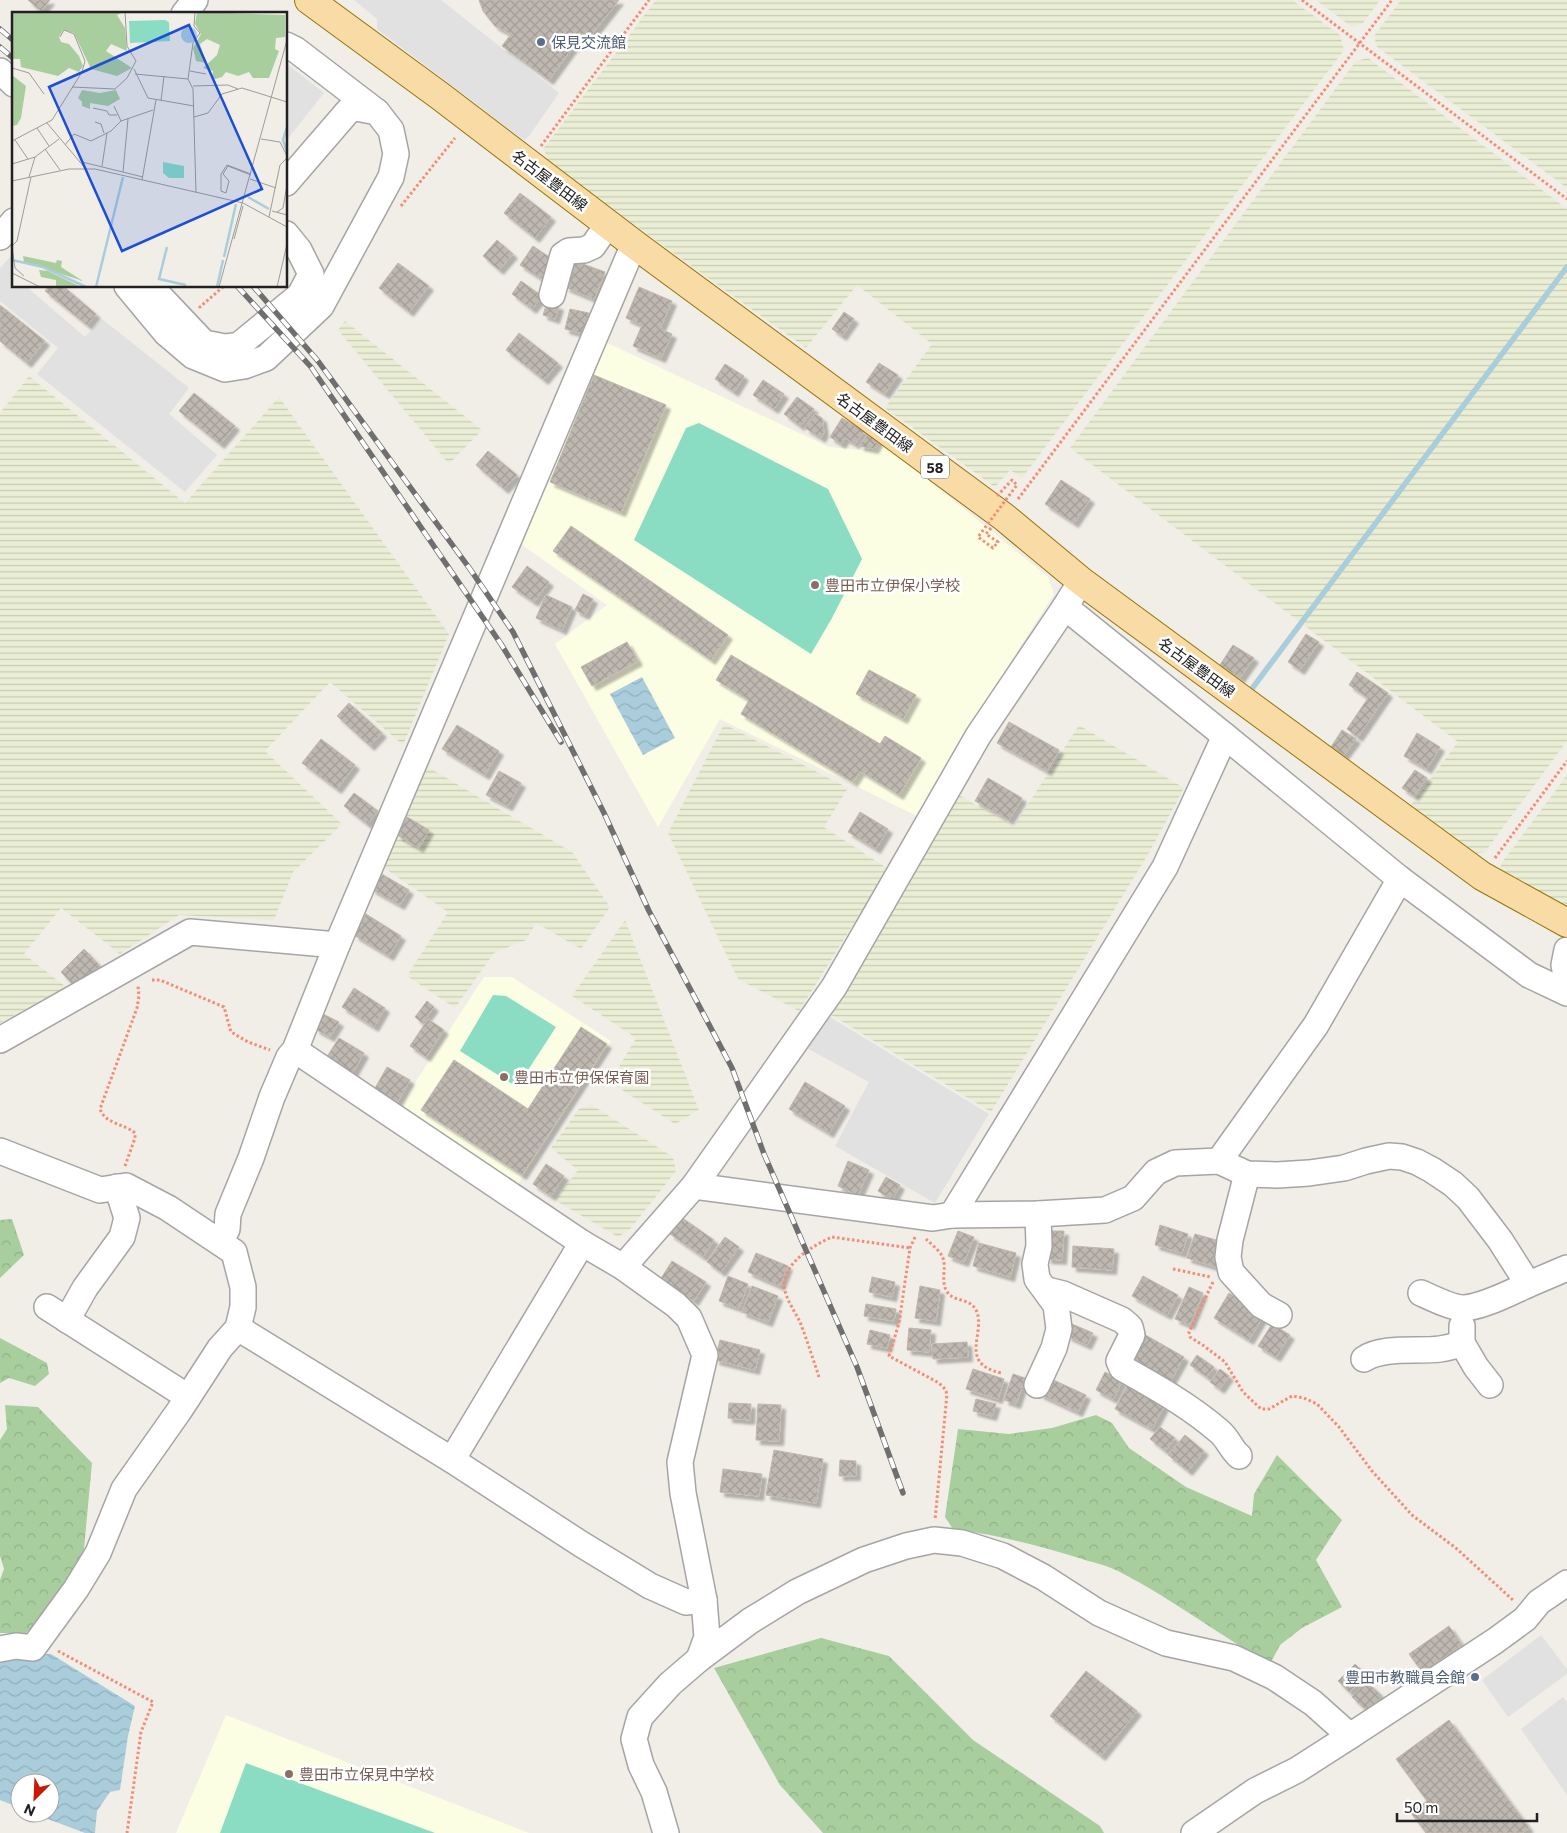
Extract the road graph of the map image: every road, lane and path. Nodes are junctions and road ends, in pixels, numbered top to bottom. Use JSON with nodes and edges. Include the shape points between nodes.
{"nodes":[{"id":1,"x":195,"y":0,"type":"edge"},
{"id":2,"x":309,"y":0,"type":"edge"},
{"id":3,"x":650,"y":0,"type":"edge"},
{"id":4,"x":1302,"y":0,"type":"edge"},
{"id":5,"x":1392,"y":0,"type":"edge"},
{"id":6,"x":186,"y":12,"type":"edge"},
{"id":7,"x":1360,"y":43,"type":"junction"},
{"id":8,"x":288,"y":46,"type":"edge"},
{"id":9,"x":288,"y":62,"type":"edge"},
{"id":10,"x":0,"y":71,"type":"edge"},
{"id":11,"x":12,"y":82,"type":"edge"},
{"id":12,"x":349,"y":110,"type":"junction"},
{"id":13,"x":377,"y":112,"type":"junction"},
{"id":14,"x":528,"y":163,"type":"junction"},
{"id":15,"x":288,"y":181,"type":"edge"},
{"id":16,"x":1567,"y":199,"type":"edge"},
{"id":17,"x":12,"y":223,"type":"edge"},
{"id":18,"x":608,"y":224,"type":"junction"},
{"id":19,"x":288,"y":236,"type":"edge"},
{"id":20,"x":0,"y":237,"type":"edge"},
{"id":21,"x":634,"y":244,"type":"junction"},
{"id":22,"x":129,"y":288,"type":"edge"},
{"id":23,"x":152,"y":288,"type":"edge"},
{"id":24,"x":222,"y":288,"type":"edge"},
{"id":25,"x":552,"y":295,"type":"dead end"},
{"id":26,"x":194,"y":300,"type":"dead end"},
{"id":27,"x":997,"y":514,"type":"junction"},
{"id":28,"x":1080,"y":581,"type":"junction"},
{"id":29,"x":1065,"y":607,"type":"junction"},
{"id":30,"x":1225,"y":736,"type":"junction"},
{"id":31,"x":1567,"y":761,"type":"edge"},
{"id":32,"x":1482,"y":876,"type":"junction"},
{"id":33,"x":1400,"y":880,"type":"junction"},
{"id":34,"x":1567,"y":923,"type":"edge"},
{"id":35,"x":337,"y":945,"type":"junction"},
{"id":36,"x":1567,"y":950,"type":"edge"},
{"id":37,"x":134,"y":979,"type":"junction"},
{"id":38,"x":146,"y":980,"type":"dead end"},
{"id":39,"x":1567,"y":981,"type":"edge"},
{"id":40,"x":1567,"y":993,"type":"edge"},
{"id":41,"x":0,"y":1040,"type":"edge"},
{"id":42,"x":292,"y":1054,"type":"junction"},
{"id":43,"x":0,"y":1151,"type":"edge"},
{"id":44,"x":1219,"y":1161,"type":"junction"},
{"id":45,"x":1247,"y":1174,"type":"junction"},
{"id":46,"x":694,"y":1186,"type":"junction"},
{"id":47,"x":118,"y":1187,"type":"junction"},
{"id":48,"x":1038,"y":1214,"type":"junction"},
{"id":49,"x":952,"y":1215,"type":"junction"},
{"id":50,"x":922,"y":1224,"type":"junction"},
{"id":51,"x":221,"y":1241,"type":"junction"},
{"id":52,"x":582,"y":1243,"type":"junction"},
{"id":53,"x":910,"y":1248,"type":"junction"},
{"id":54,"x":623,"y":1267,"type":"junction"},
{"id":55,"x":1173,"y":1268,"type":"dead end"},
{"id":56,"x":1567,"y":1268,"type":"edge"},
{"id":57,"x":1527,"y":1285,"type":"junction"},
{"id":58,"x":1047,"y":1290,"type":"junction"},
{"id":59,"x":1421,"y":1293,"type":"dead end"},
{"id":60,"x":1464,"y":1308,"type":"junction"},
{"id":61,"x":1279,"y":1314,"type":"dead end"},
{"id":62,"x":238,"y":1328,"type":"junction"},
{"id":63,"x":1462,"y":1343,"type":"junction"},
{"id":64,"x":1364,"y":1359,"type":"dead end"},
{"id":65,"x":1001,"y":1373,"type":"dead end"},
{"id":66,"x":819,"y":1377,"type":"dead end"},
{"id":67,"x":1037,"y":1385,"type":"dead end"},
{"id":68,"x":1490,"y":1385,"type":"dead end"},
{"id":69,"x":188,"y":1397,"type":"junction"},
{"id":70,"x":1239,"y":1456,"type":"dead end"},
{"id":71,"x":452,"y":1460,"type":"junction"},
{"id":72,"x":934,"y":1540,"type":"junction"},
{"id":73,"x":1567,"y":1583,"type":"edge"},
{"id":74,"x":704,"y":1600,"type":"junction"},
{"id":75,"x":1525,"y":1619,"type":"junction"},
{"id":76,"x":0,"y":1648,"type":"edge"},
{"id":77,"x":33,"y":1648,"type":"junction"},
{"id":78,"x":699,"y":1659,"type":"junction"},
{"id":79,"x":1350,"y":1736,"type":"junction"},
{"id":80,"x":127,"y":1833,"type":"edge"},
{"id":81,"x":666,"y":1833,"type":"edge"},
{"id":82,"x":1194,"y":1833,"type":"edge"}],
"edges":[{"from":1,"to":6,"type":"street"},
{"from":2,"to":14,"type":"main road","name":"名古屋豊田線","number":"58"},
{"from":3,"to":14,"type":"path"},
{"from":4,"to":7,"type":"path"},
{"from":5,"to":7,"type":"path"},
{"from":7,"to":16,"type":"path"},
{"from":7,"to":27,"type":"path"},
{"from":8,"to":13,"type":"street"},
{"from":9,"to":12,"type":"street","via":[[324,86]]},
{"from":10,"to":11,"type":"street"},
{"from":12,"to":13,"type":"street"},
{"from":12,"to":15,"type":"street"},
{"from":13,"to":22,"type":"street","via":[[391,130],[396,154],[391,177],[320,306],[266,358],[225,369],[193,356],[166,332]]},
{"from":14,"to":18,"type":"main road","name":"名古屋豊田線","number":"58"},
{"from":17,"to":20,"type":"street"},
{"from":18,"to":21,"type":"main road","name":"名古屋豊田線","number":"58"},
{"from":18,"to":25,"type":"street","via":[[593,246],[563,255]]},
{"from":19,"to":23,"type":"street","via":[[311,274],[300,295],[239,345],[224,347],[204,343]]},
{"from":21,"to":27,"type":"main road","name":"名古屋豊田線","number":"58"},
{"from":21,"to":35,"type":"street"},
{"from":24,"to":26,"type":"path","via":[[200,307]]},
{"from":27,"to":27,"type":"path","bridge":true,"via":[[1012,480],[1017,485],[978,538],[993,548],[998,542],[986,534]]},
{"from":27,"to":28,"type":"main road","name":"名古屋豊田線","number":"58"},
{"from":28,"to":29,"type":"street"},
{"from":28,"to":32,"type":"main road","name":"名古屋豊田線","number":"58"},
{"from":29,"to":30,"type":"street"},
{"from":29,"to":46,"type":"street","via":[[978,736],[834,988]]},
{"from":30,"to":33,"type":"street"},
{"from":30,"to":49,"type":"street","via":[[1166,867]]},
{"from":31,"to":32,"type":"path"},
{"from":32,"to":34,"type":"main road","name":"名古屋豊田線","number":"58"},
{"from":33,"to":40,"type":"street","via":[[1529,974]]},
{"from":33,"to":44,"type":"street","via":[[1316,1025]]},
{"from":35,"to":37,"type":"street","via":[[190,932]]},
{"from":35,"to":42,"type":"street"},
{"from":36,"to":39,"type":"street","via":[[1564,965]]},
{"from":37,"to":41,"type":"street"},
{"from":37,"to":47,"type":"path","via":[[139,996],[137,1008],[100,1109],[105,1118],[135,1133]]},
{"from":38,"to":42,"type":"path","via":[[160,980],[217,1003],[224,1007],[231,1032],[248,1042]]},
{"from":42,"to":51,"type":"street","via":[[272,1097]]},
{"from":42,"to":52,"type":"street"},
{"from":43,"to":47,"type":"street","via":[[100,1190]]},
{"from":44,"to":45,"type":"street"},
{"from":44,"to":48,"type":"street","via":[[1175,1162],[1156,1172],[1133,1198],[1105,1210]]},
{"from":45,"to":57,"type":"street","via":[[1309,1173],[1388,1156],[1418,1162],[1453,1184],[1468,1198],[1500,1240]]},
{"from":45,"to":61,"type":"street","via":[[1230,1240],[1228,1257],[1231,1272],[1261,1305]]},
{"from":46,"to":50,"type":"street"},
{"from":46,"to":54,"type":"street"},
{"from":47,"to":51,"type":"street","via":[[126,1186]]},
{"from":47,"to":69,"type":"street","via":[[127,1218],[122,1237],[84,1288],[57,1314]]},
{"from":48,"to":49,"type":"street"},
{"from":48,"to":58,"type":"street","via":[[1039,1246],[1035,1264],[1038,1279]]},
{"from":49,"to":50,"type":"street","via":[[933,1218]]},
{"from":50,"to":53,"type":"path"},
{"from":50,"to":65,"type":"path","via":[[942,1255],[946,1291],[952,1297],[970,1302],[976,1309],[979,1319],[976,1349],[980,1361]]},
{"from":51,"to":62,"type":"street","via":[[234,1252],[243,1287]]},
{"from":52,"to":54,"type":"street"},
{"from":52,"to":71,"type":"street"},
{"from":53,"to":66,"type":"path","via":[[832,1237],[794,1262],[784,1282],[785,1292]]},
{"from":53,"to":72,"type":"path","via":[[899,1323],[889,1356],[939,1383],[947,1394]]},
{"from":54,"to":74,"type":"street","via":[[689,1318],[705,1355],[680,1462]]},
{"from":55,"to":75,"type":"path","via":[[1217,1278],[1189,1332],[1190,1337],[1225,1362],[1243,1392],[1261,1409],[1292,1396],[1317,1404],[1412,1515],[1457,1549],[1514,1602]]},
{"from":56,"to":57,"type":"street"},
{"from":57,"to":60,"type":"street"},
{"from":58,"to":67,"type":"street","via":[[1056,1305],[1059,1329]]},
{"from":58,"to":70,"type":"street","via":[[1122,1320],[1130,1327],[1132,1335],[1119,1361],[1122,1368],[1169,1394],[1220,1432]]},
{"from":59,"to":60,"type":"street"},
{"from":60,"to":63,"type":"street"},
{"from":62,"to":69,"type":"street","via":[[220,1348]]},
{"from":62,"to":71,"type":"street"},
{"from":63,"to":64,"type":"street","via":[[1440,1349],[1379,1352]]},
{"from":63,"to":68,"type":"street"},
{"from":69,"to":77,"type":"street","via":[[124,1489],[98,1553]]},
{"from":71,"to":74,"type":"street","via":[[650,1586],[686,1602]]},
{"from":72,"to":78,"type":"street","via":[[864,1560],[797,1592],[750,1620]]},
{"from":72,"to":79,"type":"street","via":[[962,1543],[1003,1556],[1043,1577],[1098,1613],[1166,1643],[1234,1658],[1274,1677],[1313,1703]]},
{"from":73,"to":75,"type":"street","via":[[1539,1602]]},
{"from":74,"to":78,"type":"street","via":[[707,1637]]},
{"from":75,"to":79,"type":"street"},
{"from":76,"to":77,"type":"street"},
{"from":77,"to":80,"type":"path","via":[[59,1651],[153,1702],[141,1732]]},
{"from":78,"to":81,"type":"street","via":[[670,1684],[640,1717],[634,1739]]},
{"from":79,"to":82,"type":"street","via":[[1297,1770],[1255,1791]]}]}
